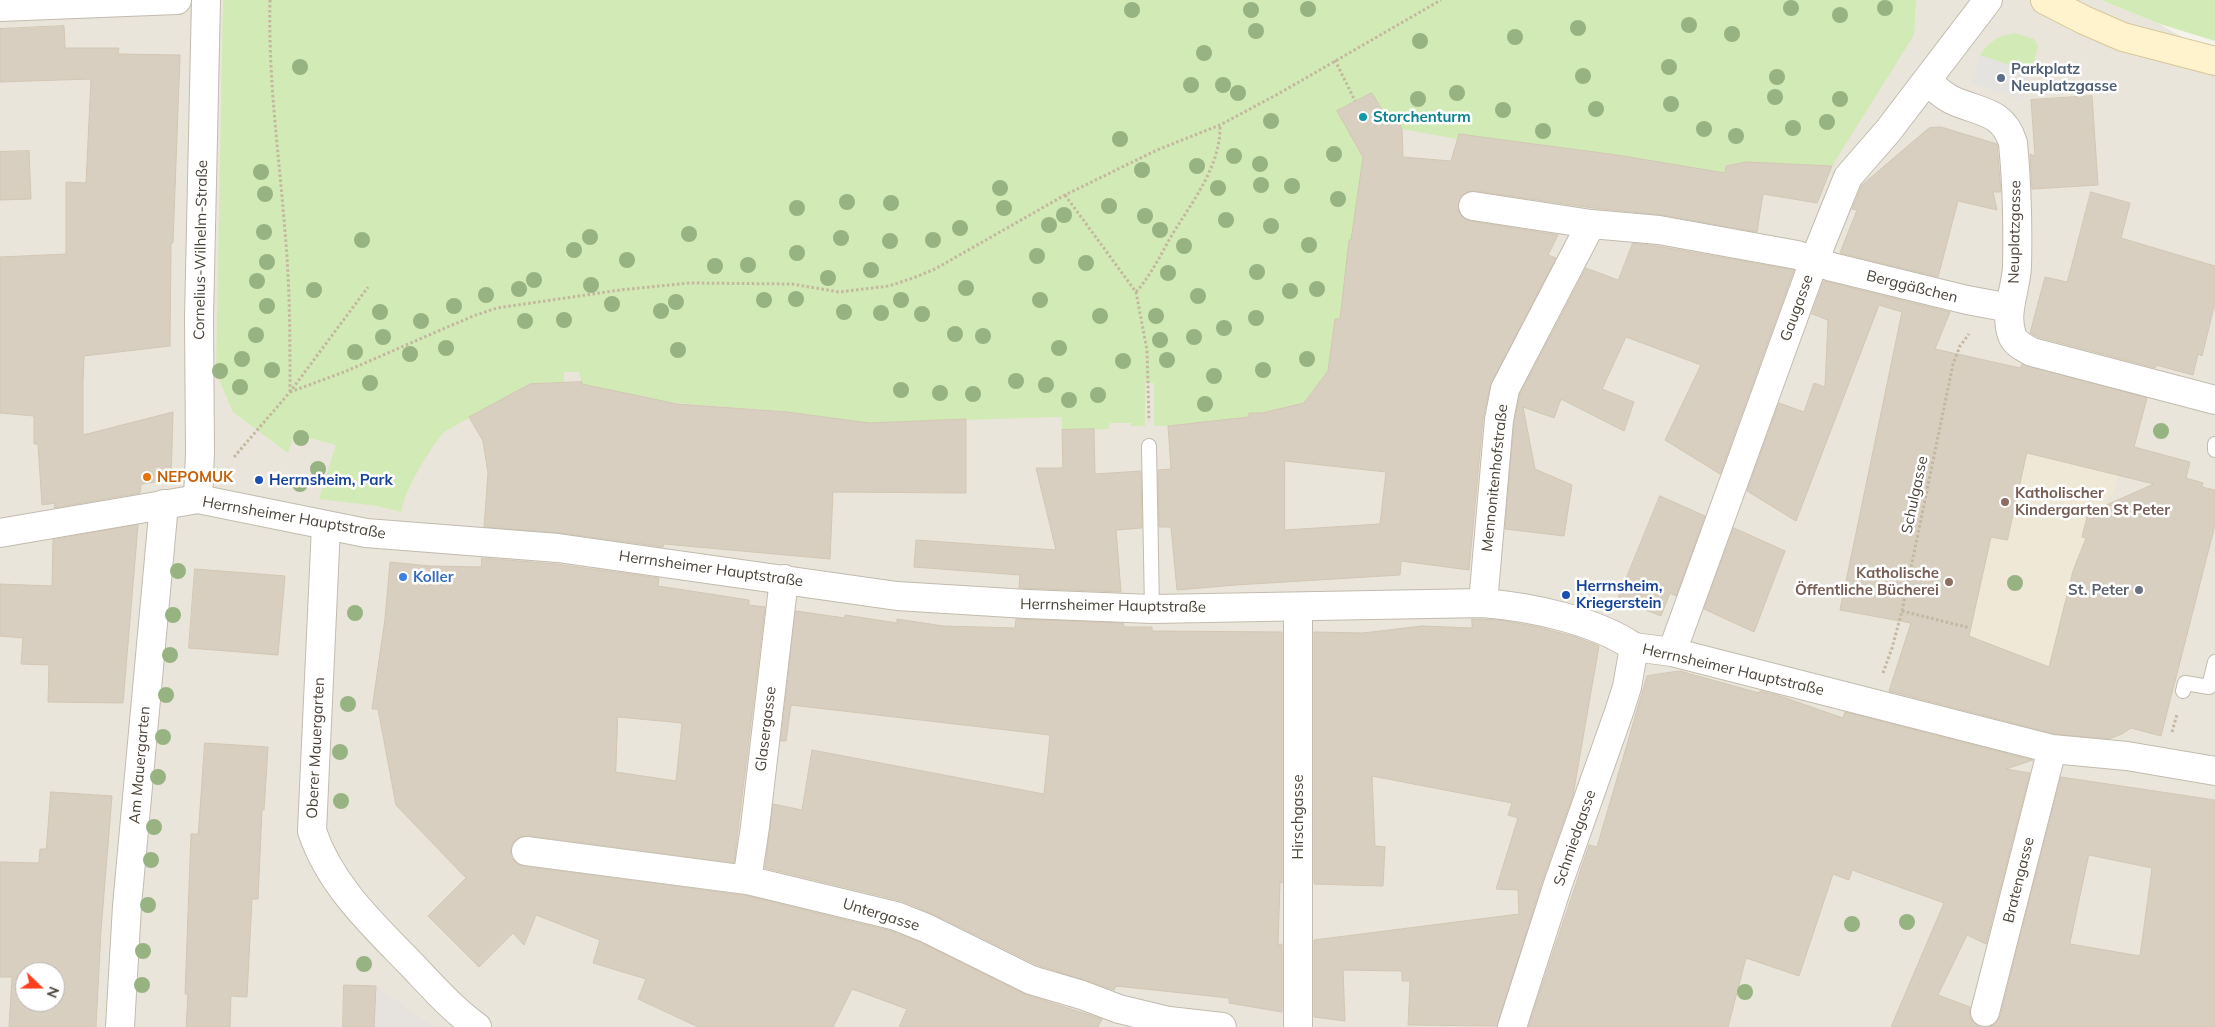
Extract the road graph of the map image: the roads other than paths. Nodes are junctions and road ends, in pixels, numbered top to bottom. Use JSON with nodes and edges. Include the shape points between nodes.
{"nodes":[{"id":1,"x":177,"y":0,"type":"edge"},
{"id":2,"x":206,"y":0,"type":"edge"},
{"id":3,"x":1988,"y":0,"type":"edge"},
{"id":4,"x":2045,"y":0,"type":"edge"},
{"id":5,"x":0,"y":7,"type":"edge"},
{"id":6,"x":2215,"y":62,"type":"edge"},
{"id":7,"x":1927,"y":81,"type":"junction"},
{"id":8,"x":1473,"y":206,"type":"dead end"},
{"id":9,"x":1591,"y":224,"type":"junction"},
{"id":10,"x":1814,"y":261,"type":"junction"},
{"id":11,"x":2010,"y":314,"type":"junction"},
{"id":12,"x":2215,"y":400,"type":"edge"},
{"id":13,"x":2215,"y":444,"type":"edge"},
{"id":14,"x":1149,"y":446,"type":"dead end"},
{"id":15,"x":2215,"y":450,"type":"edge"},
{"id":16,"x":198,"y":499,"type":"junction"},
{"id":17,"x":164,"y":504,"type":"junction"},
{"id":18,"x":326,"y":526,"type":"junction"},
{"id":19,"x":0,"y":534,"type":"edge"},
{"id":20,"x":784,"y":579,"type":"junction"},
{"id":21,"x":1483,"y":603,"type":"junction"},
{"id":22,"x":1298,"y":607,"type":"junction"},
{"id":23,"x":1152,"y":609,"type":"junction"},
{"id":24,"x":1634,"y":647,"type":"junction"},
{"id":25,"x":1672,"y":652,"type":"junction"},
{"id":26,"x":2215,"y":662,"type":"edge"},
{"id":27,"x":2183,"y":690,"type":"dead end"},
{"id":28,"x":2052,"y":749,"type":"junction"},
{"id":29,"x":2215,"y":770,"type":"edge"},
{"id":30,"x":526,"y":851,"type":"dead end"},
{"id":31,"x":747,"y":880,"type":"junction"},
{"id":32,"x":1985,"y":1012,"type":"dead end"},
{"id":33,"x":1116,"y":1018,"type":"edge"},
{"id":34,"x":463,"y":1022,"type":"edge"},
{"id":35,"x":120,"y":1027,"type":"edge"},
{"id":36,"x":1222,"y":1027,"type":"edge"},
{"id":37,"x":1298,"y":1027,"type":"edge"},
{"id":38,"x":1512,"y":1027,"type":"edge"}],
"edges":[{"from":1,"to":5,"type":"street"},
{"from":2,"to":16,"type":"street","name":"Cornelius-Wilhelm-Straße"},
{"from":3,"to":7,"type":"street","name":"Gaugasse"},
{"from":4,"to":6,"type":"main road","via":[[2123,37]]},
{"from":7,"to":10,"type":"street","name":"Gaugasse","via":[[1848,177]]},
{"from":7,"to":11,"type":"street","name":"Neuplatzgasse","via":[[1950,99],[2004,122],[2010,132],[2015,160],[2018,222]]},
{"from":8,"to":9,"type":"street"},
{"from":9,"to":10,"type":"street","via":[[1659,230]]},
{"from":9,"to":21,"type":"street","name":"Mennonitenhofstraße","via":[[1505,389],[1499,420]]},
{"from":10,"to":11,"type":"street","name":"Berggäßchen"},
{"from":10,"to":25,"type":"street","name":"Gaugasse"},
{"from":11,"to":12,"type":"street","name":"Neuplatzgasse","via":[[2013,338],[2032,352]]},
{"from":13,"to":15,"type":"lane"},
{"from":14,"to":23,"type":"lane"},
{"from":16,"to":17,"type":"street","name":"Herrnsheimer Hauptstraße"},
{"from":16,"to":18,"type":"street","name":"Herrnsheimer Hauptstraße"},
{"from":17,"to":19,"type":"street","name":"Herrnsheimer Hauptstraße"},
{"from":17,"to":35,"type":"street","name":"Am Mauergarten","via":[[127,906]]},
{"from":18,"to":20,"type":"street","name":"Herrnsheimer Hauptstraße","via":[[411,537],[558,548]]},
{"from":18,"to":34,"type":"street","name":"Oberer Mauergarten","via":[[312,831],[327,867],[350,898]]},
{"from":20,"to":23,"type":"street","name":"Herrnsheimer Hauptstraße","via":[[897,596]]},
{"from":20,"to":31,"type":"street","name":"Glasergasse"},
{"from":21,"to":22,"type":"street","name":"Herrnsheimer Hauptstraße"},
{"from":21,"to":24,"type":"street","name":"Herrnsheimer Hauptstraße","via":[[1512,605],[1568,619],[1613,634]]},
{"from":22,"to":23,"type":"street","name":"Herrnsheimer Hauptstraße"},
{"from":22,"to":37,"type":"street","name":"Hirschgasse"},
{"from":24,"to":25,"type":"street","name":"Herrnsheimer Hauptstraße"},
{"from":24,"to":38,"type":"street","name":"Schmiedgasse","via":[[1620,712],[1555,893]]},
{"from":25,"to":28,"type":"street","name":"Herrnsheimer Hauptstraße"},
{"from":26,"to":27,"type":"lane","via":[[2208,688],[2185,683]]},
{"from":28,"to":29,"type":"street","name":"Herrnsheimer Hauptstraße","via":[[2127,756]]},
{"from":28,"to":32,"type":"street","name":"Bratengasse"},
{"from":30,"to":31,"type":"street","name":"Untergasse"},
{"from":31,"to":33,"type":"street","name":"Untergasse","via":[[896,916],[1031,980],[1082,995]]},
{"from":33,"to":36,"type":"street","name":"Untergasse"}]}
